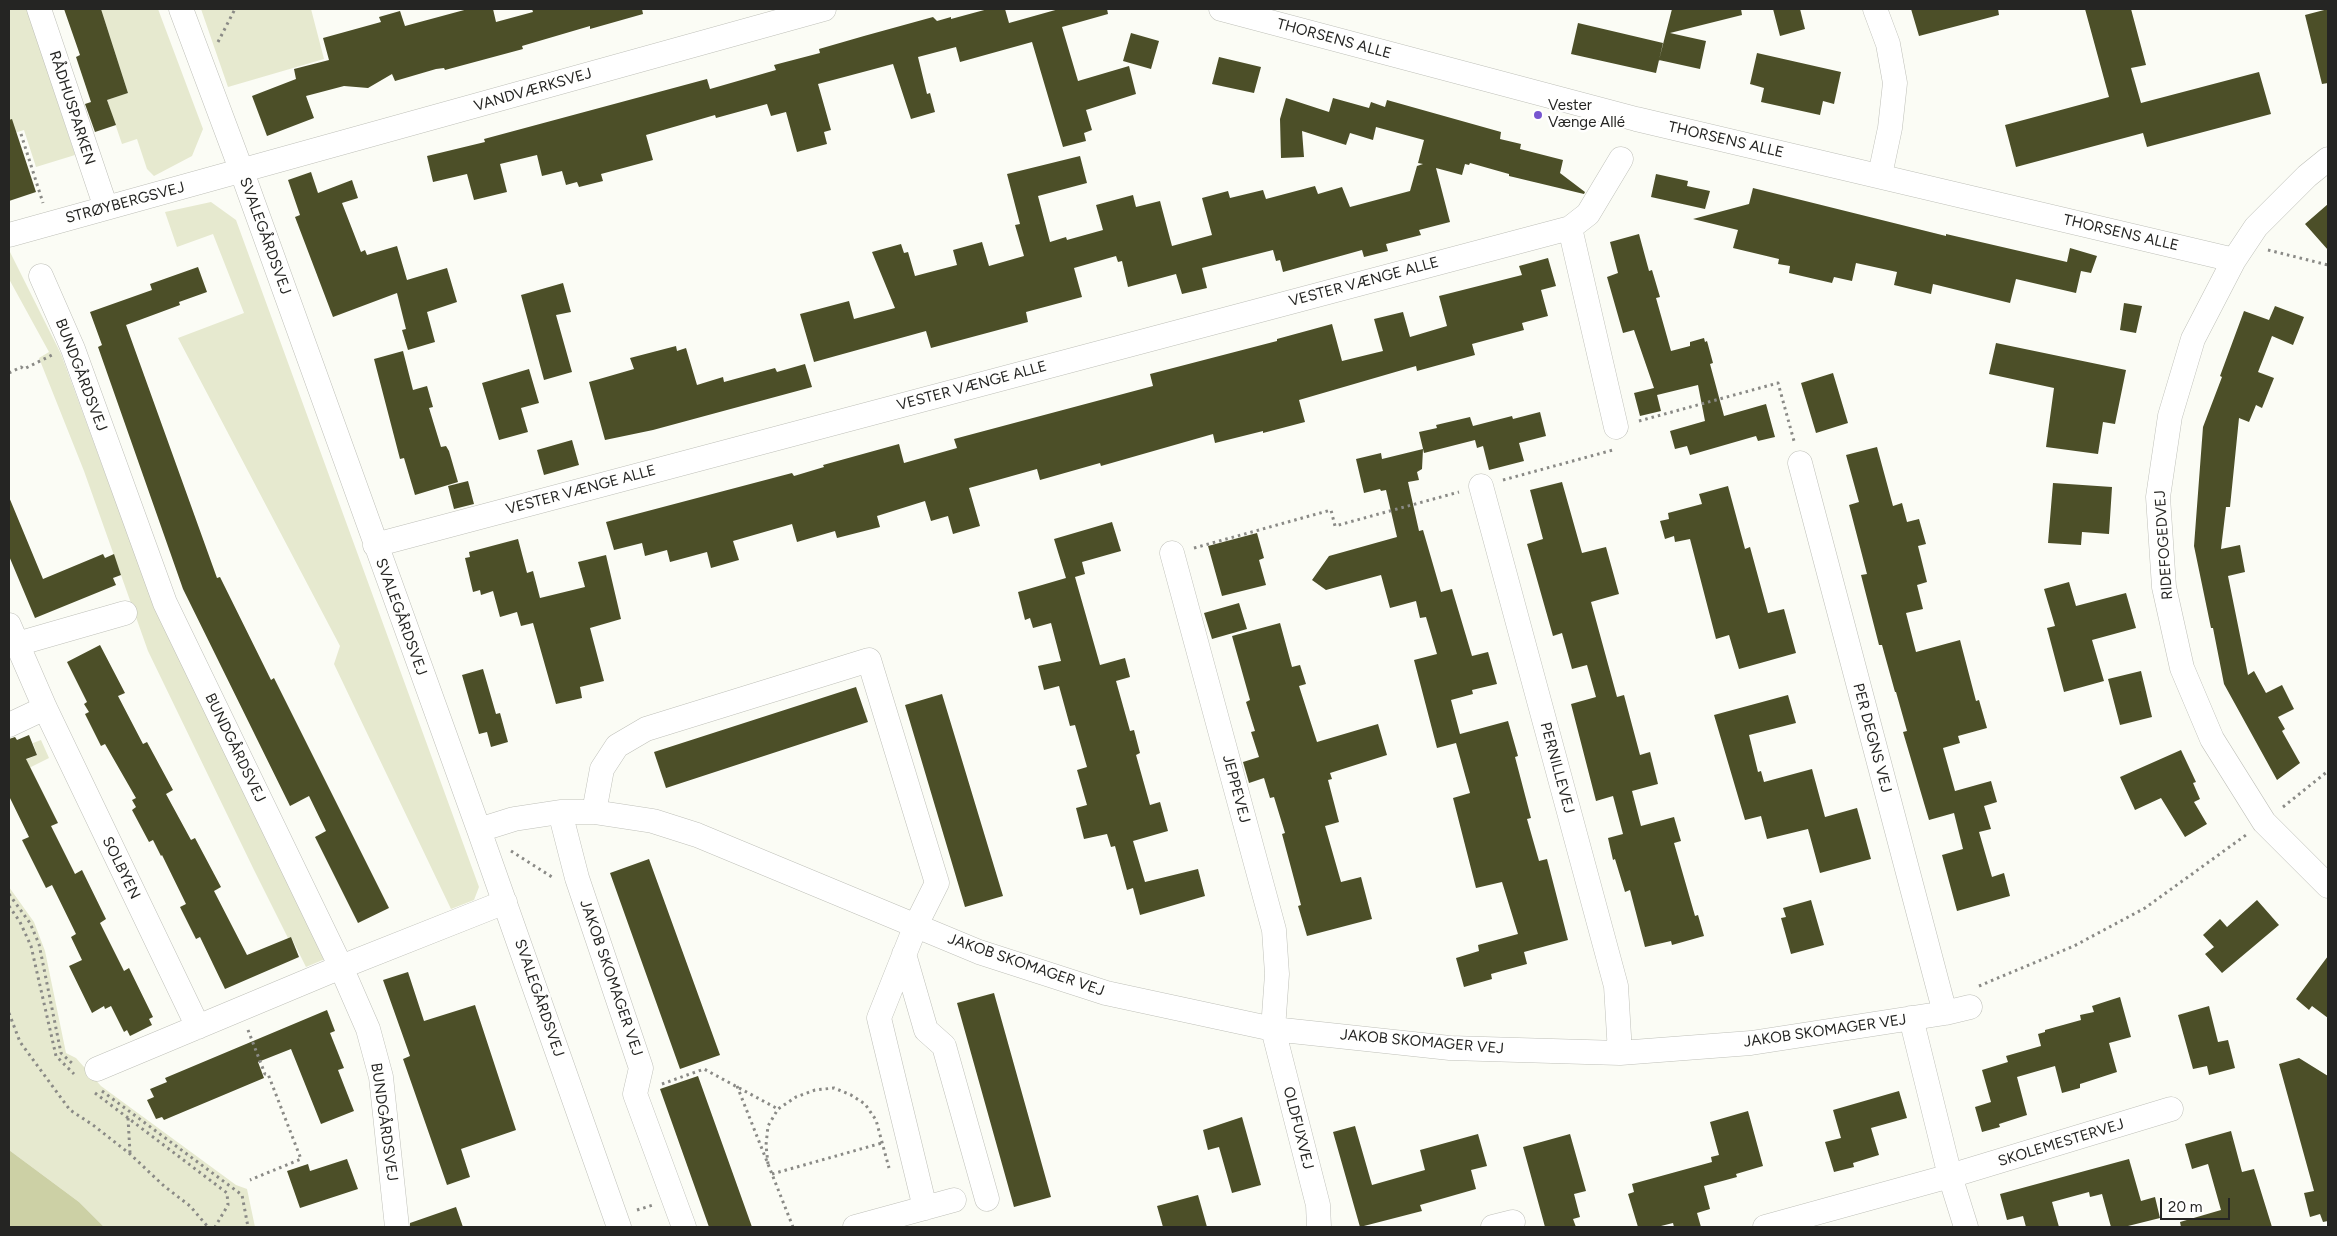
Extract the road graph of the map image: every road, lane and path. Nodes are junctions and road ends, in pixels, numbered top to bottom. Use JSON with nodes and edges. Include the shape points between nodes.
{"nodes":[{"id":1,"x":39,"y":9,"type":"edge"},
{"id":2,"x":181,"y":9,"type":"edge"},
{"id":3,"x":235,"y":9,"type":"edge"},
{"id":4,"x":824,"y":9,"type":"edge"},
{"id":5,"x":1221,"y":9,"type":"edge"},
{"id":6,"x":1875,"y":9,"type":"edge"},
{"id":7,"x":198,"y":54,"type":"junction"},
{"id":8,"x":21,"y":134,"type":"dead end"},
{"id":9,"x":1621,"y":159,"type":"dead end"},
{"id":10,"x":2328,"y":159,"type":"edge"},
{"id":11,"x":242,"y":172,"type":"junction"},
{"id":12,"x":1880,"y":176,"type":"junction"},
{"id":13,"x":106,"y":208,"type":"junction"},
{"id":14,"x":49,"y":223,"type":"junction"},
{"id":15,"x":1570,"y":228,"type":"junction"},
{"id":16,"x":9,"y":235,"type":"edge"},
{"id":17,"x":2234,"y":260,"type":"junction"},
{"id":18,"x":2328,"y":265,"type":"edge"},
{"id":19,"x":40,"y":276,"type":"dead end"},
{"id":20,"x":71,"y":345,"type":"junction"},
{"id":21,"x":9,"y":373,"type":"edge"},
{"id":22,"x":1616,"y":427,"type":"junction"},
{"id":23,"x":1800,"y":463,"type":"joint"},
{"id":24,"x":1480,"y":486,"type":"junction"},
{"id":25,"x":375,"y":545,"type":"junction"},
{"id":26,"x":1172,"y":553,"type":"joint"},
{"id":27,"x":125,"y":614,"type":"dead end"},
{"id":28,"x":13,"y":634,"type":"edge"},
{"id":29,"x":45,"y":708,"type":"junction"},
{"id":30,"x":9,"y":725,"type":"edge"},
{"id":31,"x":2328,"y":771,"type":"edge"},
{"id":32,"x":560,"y":812,"type":"junction"},
{"id":33,"x":594,"y":812,"type":"junction"},
{"id":34,"x":2264,"y":822,"type":"junction"},
{"id":35,"x":479,"y":830,"type":"junction"},
{"id":36,"x":507,"y":848,"type":"dead end"},
{"id":37,"x":554,"y":878,"type":"dead end"},
{"id":38,"x":2328,"y":886,"type":"edge"},
{"id":39,"x":9,"y":894,"type":"edge"},
{"id":40,"x":505,"y":902,"type":"junction"},
{"id":41,"x":916,"y":925,"type":"junction"},
{"id":42,"x":904,"y":954,"type":"junction"},
{"id":43,"x":341,"y":967,"type":"junction"},
{"id":44,"x":1970,"y":1007,"type":"joint"},
{"id":45,"x":9,"y":1013,"type":"edge"},
{"id":46,"x":1945,"y":1013,"type":"junction"},
{"id":47,"x":1911,"y":1018,"type":"junction"},
{"id":48,"x":245,"y":1022,"type":"dead end"},
{"id":49,"x":198,"y":1027,"type":"junction"},
{"id":50,"x":1273,"y":1028,"type":"junction"},
{"id":51,"x":1620,"y":1053,"type":"junction"},
{"id":52,"x":90,"y":1075,"type":"junction"},
{"id":53,"x":659,"y":1085,"type":"dead end"},
{"id":54,"x":736,"y":1085,"type":"junction"},
{"id":55,"x":778,"y":1109,"type":"junction"},
{"id":56,"x":2171,"y":1109,"type":"dead end"},
{"id":57,"x":128,"y":1118,"type":"dead end"},
{"id":58,"x":882,"y":1143,"type":"junction"},
{"id":59,"x":130,"y":1154,"type":"junction"},
{"id":60,"x":768,"y":1164,"type":"junction"},
{"id":61,"x":889,"y":1170,"type":"dead end"},
{"id":62,"x":772,"y":1174,"type":"junction"},
{"id":63,"x":1950,"y":1176,"type":"junction"},
{"id":64,"x":250,"y":1180,"type":"dead end"},
{"id":65,"x":227,"y":1193,"type":"dead end"},
{"id":66,"x":987,"y":1199,"type":"dead end"},
{"id":67,"x":954,"y":1200,"type":"dead end"},
{"id":68,"x":656,"y":1204,"type":"dead end"},
{"id":69,"x":926,"y":1208,"type":"junction"},
{"id":70,"x":626,"y":1220,"type":"edge"},
{"id":71,"x":208,"y":1227,"type":"edge"},
{"id":72,"x":215,"y":1227,"type":"edge"},
{"id":73,"x":248,"y":1227,"type":"edge"},
{"id":74,"x":397,"y":1227,"type":"edge"},
{"id":75,"x":684,"y":1227,"type":"edge"},
{"id":76,"x":793,"y":1227,"type":"edge"},
{"id":77,"x":855,"y":1227,"type":"edge"},
{"id":78,"x":1319,"y":1227,"type":"edge"},
{"id":79,"x":1765,"y":1227,"type":"edge"},
{"id":80,"x":1966,"y":1227,"type":"edge"}],
"edges":[{"from":1,"to":13,"type":"street","name":"RÅDHUSPARKEN"},
{"from":2,"to":7,"type":"street","name":"SVALEGÅRDSVEJ"},
{"from":3,"to":7,"type":"path","via":[[216,47]]},
{"from":4,"to":11,"type":"street","name":"VANDVÆRKSVEJ"},
{"from":5,"to":12,"type":"street","name":"THORSENS ALLE","via":[[1636,119]]},
{"from":6,"to":12,"type":"street","via":[[1888,44],[1895,83]]},
{"from":7,"to":11,"type":"street","name":"SVALEGÅRDSVEJ"},
{"from":8,"to":14,"type":"path"},
{"from":9,"to":15,"type":"street","name":"VESTER VÆNGE ALLE","via":[[1588,214]]},
{"from":10,"to":17,"type":"street","name":"RIDEFOGEDVEJ","via":[[2256,228]]},
{"from":11,"to":13,"type":"street","name":"STRØYBERGSVEJ"},
{"from":11,"to":25,"type":"street","name":"SVALEGÅRDSVEJ"},
{"from":12,"to":17,"type":"street","name":"THORSENS ALLE"},
{"from":13,"to":14,"type":"street","name":"STRØYBERGSVEJ"},
{"from":14,"to":16,"type":"street","name":"STRØYBERGSVEJ"},
{"from":15,"to":22,"type":"street"},
{"from":15,"to":25,"type":"street","name":"VESTER VÆNGE ALLE"},
{"from":17,"to":18,"type":"path","via":[[2265,250]]},
{"from":17,"to":34,"type":"street","name":"RIDEFOGEDVEJ","via":[[2193,339],[2170,416],[2158,497],[2164,587],[2182,668],[2212,739]]},
{"from":19,"to":20,"type":"street","name":"BUNDGÅRDSVEJ"},
{"from":20,"to":21,"type":"path","via":[[24,370],[21,367]]},
{"from":20,"to":43,"type":"street","name":"BUNDGÅRDSVEJ","via":[[165,603]]},
{"from":22,"to":23,"type":"path","via":[[1778,383]]},
{"from":22,"to":24,"type":"path","via":[[1622,448]]},
{"from":23,"to":46,"type":"street","name":"PER DEGNS VEJ"},
{"from":24,"to":26,"type":"path","via":[[1335,526],[1331,510]]},
{"from":24,"to":51,"type":"street","name":"PERNILLEVEJ","via":[[1616,986]]},
{"from":25,"to":35,"type":"street","name":"SVALEGÅRDSVEJ"},
{"from":26,"to":50,"type":"street","name":"JEPPEVEJ","via":[[1274,930],[1277,974]]},
{"from":27,"to":28,"type":"street","name":"SOLBYEN"},
{"from":28,"to":29,"type":"street","name":"SOLBYEN"},
{"from":29,"to":30,"type":"street"},
{"from":29,"to":49,"type":"street","name":"SOLBYEN"},
{"from":31,"to":34,"type":"path"},
{"from":32,"to":33,"type":"street","name":"JAKOB SKOMAGER VEJ"},
{"from":32,"to":35,"type":"street","name":"JAKOB SKOMAGER VEJ","via":[[514,819]]},
{"from":32,"to":75,"type":"street","name":"JAKOB SKOMAGER VEJ","via":[[577,878],[641,1068],[635,1094]]},
{"from":33,"to":41,"type":"street","name":"JAKOB SKOMAGER VEJ","via":[[653,821],[697,835]]},
{"from":33,"to":41,"type":"street","via":[[602,768],[617,746],[646,729],[869,660],[937,883]]},
{"from":34,"to":38,"type":"street","name":"RIDEFOGEDVEJ"},
{"from":34,"to":44,"type":"path","via":[[2145,908],[2074,946],[1977,987]]},
{"from":35,"to":40,"type":"street","name":"SVALEGÅRDSVEJ"},
{"from":36,"to":37,"type":"path"},
{"from":39,"to":52,"type":"path","via":[[30,923],[39,944],[61,1053]]},
{"from":40,"to":43,"type":"street"},
{"from":40,"to":70,"type":"street","name":"SVALEGÅRDSVEJ"},
{"from":41,"to":42,"type":"street"},
{"from":41,"to":50,"type":"street","name":"JAKOB SKOMAGER VEJ","via":[[979,952],[1106,993]]},
{"from":42,"to":66,"type":"street","via":[[926,1030],[944,1046]]},
{"from":42,"to":69,"type":"street","via":[[879,1018]]},
{"from":43,"to":49,"type":"street"},
{"from":43,"to":74,"type":"street","name":"BUNDGÅRDSVEJ","via":[[368,1029],[382,1077]]},
{"from":44,"to":46,"type":"street","name":"JAKOB SKOMAGER VEJ"},
{"from":45,"to":59,"type":"path","via":[[20,1042],[70,1110],[94,1124]]},
{"from":46,"to":47,"type":"street","name":"JAKOB SKOMAGER VEJ"},
{"from":47,"to":51,"type":"street","name":"JAKOB SKOMAGER VEJ","via":[[1751,1043]]},
{"from":47,"to":63,"type":"street"},
{"from":48,"to":64,"type":"path","via":[[301,1160]]},
{"from":49,"to":52,"type":"street"},
{"from":50,"to":51,"type":"street","name":"JAKOB SKOMAGER VEJ","via":[[1450,1048]]},
{"from":50,"to":78,"type":"street","name":"OLDFUXVEJ","via":[[1318,1206]]},
{"from":52,"to":73,"type":"path","via":[[242,1195]]},
{"from":53,"to":54,"type":"path","via":[[704,1069]]},
{"from":54,"to":55,"type":"path"},
{"from":54,"to":60,"type":"path"},
{"from":55,"to":58,"type":"path","via":[[796,1097],[834,1088],[865,1104],[876,1120]]},
{"from":55,"to":60,"type":"path","via":[[768,1126]]},
{"from":56,"to":63,"type":"street","name":"SKOLEMESTERVEJ"},
{"from":57,"to":59,"type":"path"},
{"from":58,"to":61,"type":"path"},
{"from":58,"to":62,"type":"path"},
{"from":59,"to":71,"type":"path","via":[[190,1206]]},
{"from":60,"to":62,"type":"path"},
{"from":62,"to":76,"type":"path"},
{"from":63,"to":79,"type":"street","name":"SKOLEMESTERVEJ"},
{"from":63,"to":80,"type":"street"},
{"from":65,"to":72,"type":"path","via":[[228,1205]]},
{"from":67,"to":69,"type":"street"},
{"from":68,"to":70,"type":"path"},
{"from":69,"to":77,"type":"street"}]}
